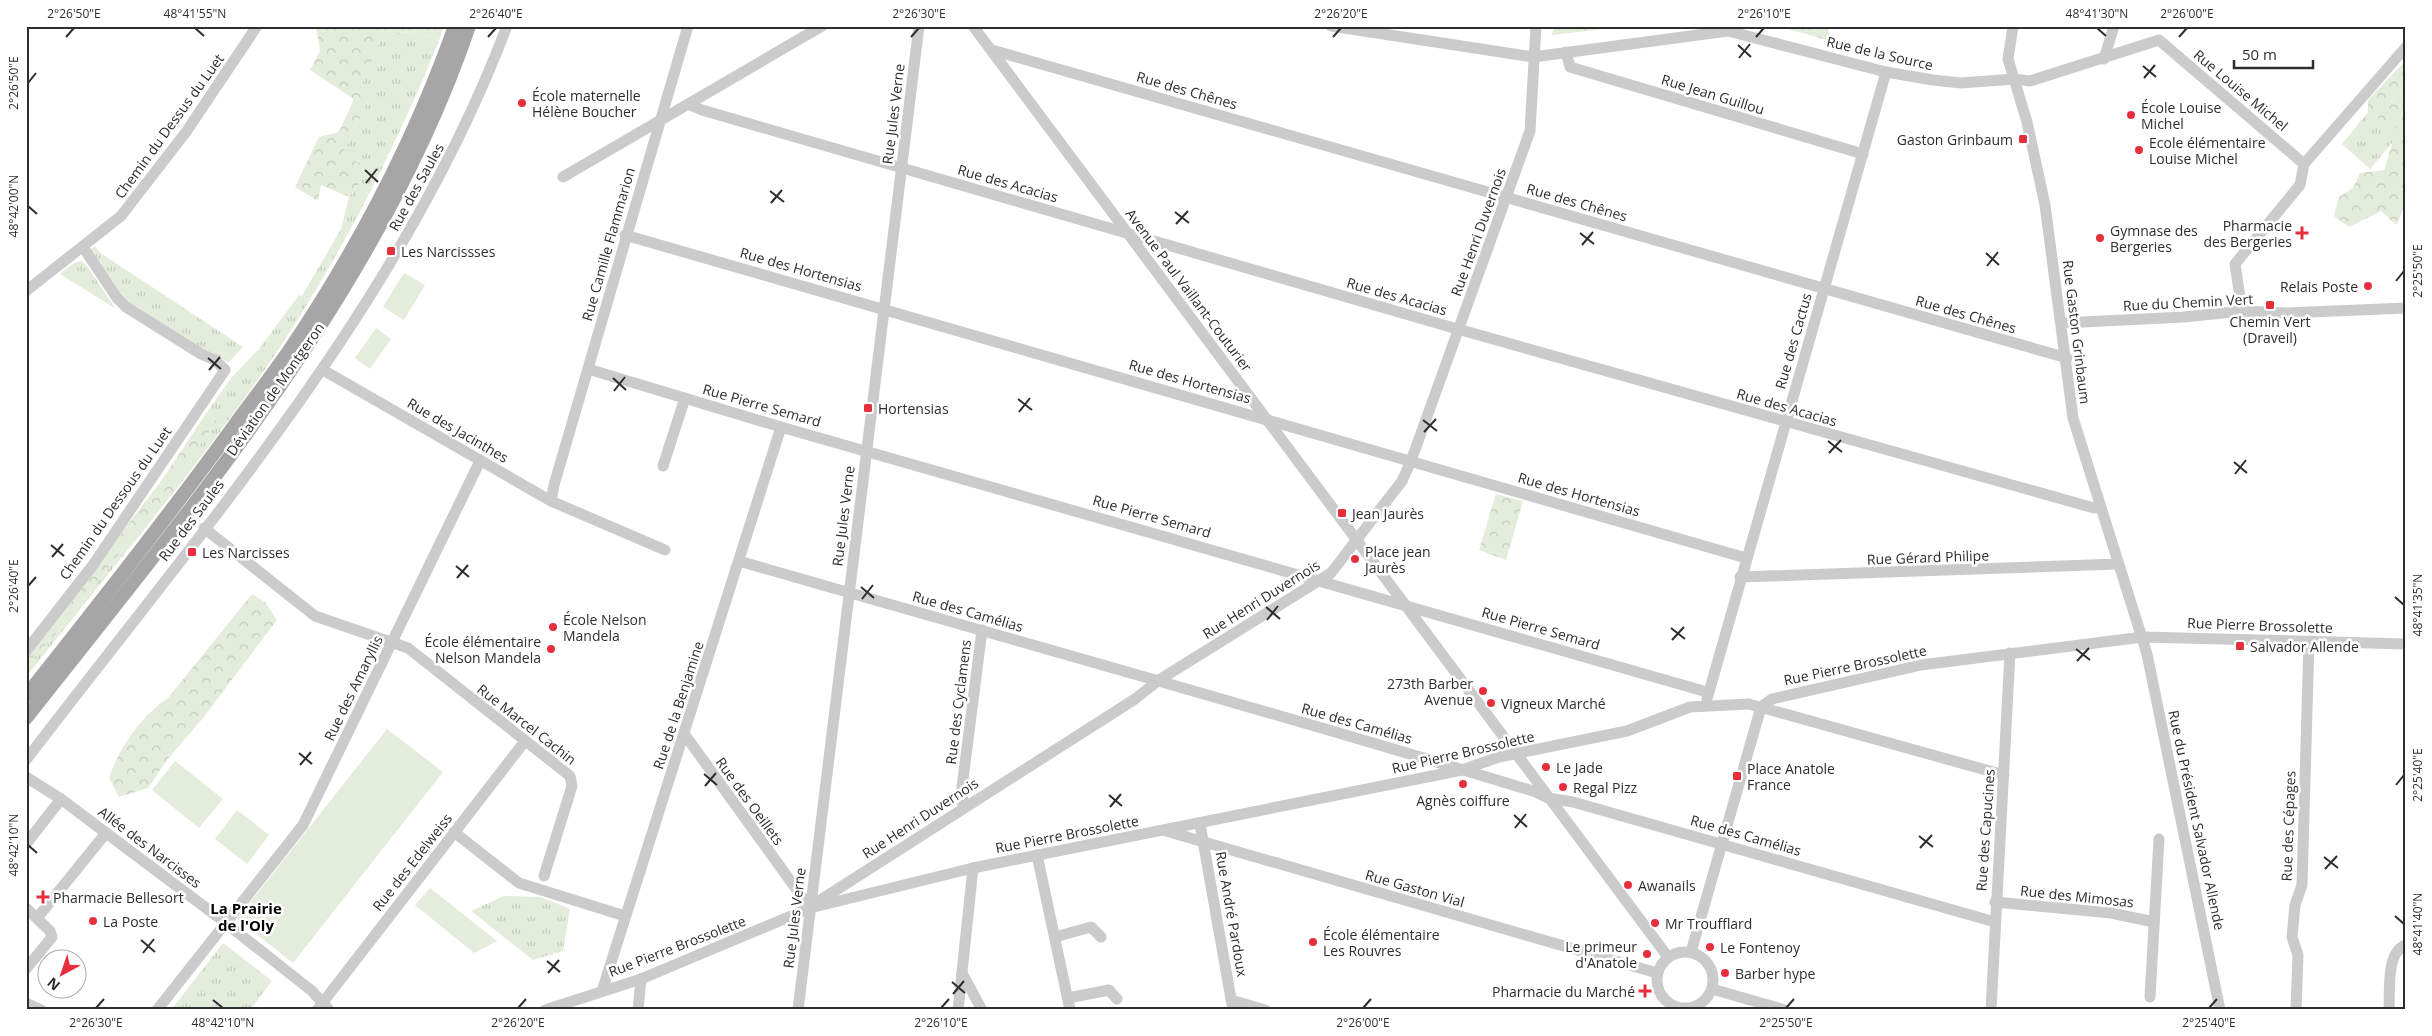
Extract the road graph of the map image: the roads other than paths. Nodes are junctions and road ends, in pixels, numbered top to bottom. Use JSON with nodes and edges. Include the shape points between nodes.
{"nodes":[{"id":1,"x":257,"y":26,"type":"edge"},
{"id":2,"x":455,"y":26,"type":"edge"},
{"id":3,"x":469,"y":26,"type":"edge"},
{"id":4,"x":507,"y":26,"type":"edge"},
{"id":5,"x":688,"y":26,"type":"edge"},
{"id":6,"x":822,"y":26,"type":"edge"},
{"id":7,"x":919,"y":26,"type":"edge"},
{"id":8,"x":973,"y":26,"type":"edge"},
{"id":9,"x":1331,"y":26,"type":"edge"},
{"id":10,"x":1536,"y":26,"type":"edge"},
{"id":11,"x":2012,"y":26,"type":"edge"},
{"id":12,"x":2114,"y":26,"type":"edge"},
{"id":13,"x":2406,"y":48,"type":"edge"},
{"id":14,"x":992,"y":50,"type":"junction"},
{"id":15,"x":1566,"y":52,"type":"junction"},
{"id":16,"x":1533,"y":57,"type":"junction"},
{"id":17,"x":2104,"y":59,"type":"junction"},
{"id":18,"x":1886,"y":72,"type":"junction"},
{"id":19,"x":2014,"y":79,"type":"junction"},
{"id":20,"x":688,"y":104,"type":"junction"},
{"id":21,"x":660,"y":120,"type":"junction"},
{"id":22,"x":1863,"y":154,"type":"junction"},
{"id":23,"x":2304,"y":164,"type":"junction"},
{"id":24,"x":902,"y":168,"type":"junction"},
{"id":25,"x":563,"y":177,"type":"dead end"},
{"id":26,"x":1506,"y":197,"type":"junction"},
{"id":27,"x":1126,"y":233,"type":"junction"},
{"id":28,"x":625,"y":235,"type":"junction"},
{"id":29,"x":83,"y":248,"type":"junction"},
{"id":30,"x":1824,"y":288,"type":"junction"},
{"id":31,"x":26,"y":291,"type":"edge"},
{"id":32,"x":2406,"y":308,"type":"edge"},
{"id":33,"x":884,"y":309,"type":"junction"},
{"id":34,"x":2242,"y":311,"type":"junction"},
{"id":35,"x":2062,"y":323,"type":"junction"},
{"id":36,"x":1459,"y":329,"type":"junction"},
{"id":37,"x":2066,"y":358,"type":"junction"},
{"id":38,"x":588,"y":369,"type":"junction"},
{"id":39,"x":323,"y":370,"type":"junction"},
{"id":40,"x":684,"y":398,"type":"junction"},
{"id":41,"x":1267,"y":419,"type":"junction"},
{"id":42,"x":1785,"y":422,"type":"junction"},
{"id":43,"x":781,"y":427,"type":"junction"},
{"id":44,"x":866,"y":450,"type":"junction"},
{"id":45,"x":480,"y":461,"type":"junction"},
{"id":46,"x":1411,"y":461,"type":"junction"},
{"id":47,"x":663,"y":466,"type":"dead end"},
{"id":48,"x":551,"y":501,"type":"junction"},
{"id":49,"x":2100,"y":507,"type":"junction"},
{"id":50,"x":204,"y":528,"type":"junction"},
{"id":51,"x":1356,"y":541,"type":"junction"},
{"id":52,"x":666,"y":550,"type":"dead end"},
{"id":53,"x":1746,"y":558,"type":"junction"},
{"id":54,"x":739,"y":561,"type":"junction"},
{"id":55,"x":2118,"y":564,"type":"junction"},
{"id":56,"x":1740,"y":578,"type":"junction"},
{"id":57,"x":1322,"y":580,"type":"junction"},
{"id":58,"x":848,"y":593,"type":"junction"},
{"id":59,"x":1405,"y":605,"type":"junction"},
{"id":60,"x":982,"y":630,"type":"junction"},
{"id":61,"x":2143,"y":637,"type":"junction"},
{"id":62,"x":2309,"y":641,"type":"junction"},
{"id":63,"x":392,"y":642,"type":"junction"},
{"id":64,"x":2406,"y":644,"type":"edge"},
{"id":65,"x":26,"y":651,"type":"edge"},
{"id":66,"x":2010,"y":653,"type":"junction"},
{"id":67,"x":1159,"y":680,"type":"junction"},
{"id":68,"x":1707,"y":692,"type":"junction"},
{"id":69,"x":26,"y":696,"type":"edge"},
{"id":70,"x":1706,"y":705,"type":"junction"},
{"id":71,"x":1761,"y":707,"type":"junction"},
{"id":72,"x":26,"y":718,"type":"edge"},
{"id":73,"x":684,"y":735,"type":"junction"},
{"id":74,"x":525,"y":741,"type":"junction"},
{"id":75,"x":1401,"y":751,"type":"junction"},
{"id":76,"x":1516,"y":755,"type":"junction"},
{"id":77,"x":26,"y":760,"type":"edge"},
{"id":78,"x":1462,"y":770,"type":"junction"},
{"id":79,"x":2004,"y":775,"type":"junction"},
{"id":80,"x":1429,"y":776,"type":"junction"},
{"id":81,"x":26,"y":777,"type":"edge"},
{"id":82,"x":1548,"y":798,"type":"junction"},
{"id":83,"x":61,"y":799,"type":"junction"},
{"id":84,"x":963,"y":808,"type":"junction"},
{"id":85,"x":1200,"y":824,"type":"junction"},
{"id":86,"x":1165,"y":831,"type":"junction"},
{"id":87,"x":454,"y":832,"type":"junction"},
{"id":88,"x":106,"y":833,"type":"junction"},
{"id":89,"x":2160,"y":839,"type":"dead end"},
{"id":90,"x":1204,"y":842,"type":"junction"},
{"id":91,"x":26,"y":844,"type":"edge"},
{"id":92,"x":1722,"y":844,"type":"junction"},
{"id":93,"x":1037,"y":855,"type":"junction"},
{"id":94,"x":973,"y":868,"type":"junction"},
{"id":95,"x":865,"y":872,"type":"junction"},
{"id":96,"x":544,"y":876,"type":"dead end"},
{"id":97,"x":873,"y":891,"type":"junction"},
{"id":98,"x":1995,"y":902,"type":"junction"},
{"id":99,"x":26,"y":908,"type":"edge"},
{"id":100,"x":810,"y":908,"type":"junction"},
{"id":101,"x":625,"y":916,"type":"junction"},
{"id":102,"x":38,"y":917,"type":"junction"},
{"id":103,"x":1995,"y":922,"type":"junction"},
{"id":104,"x":2154,"y":922,"type":"junction"},
{"id":105,"x":225,"y":923,"type":"junction"},
{"id":106,"x":1101,"y":936,"type":"dead end"},
{"id":107,"x":1055,"y":937,"type":"junction"},
{"id":108,"x":2406,"y":945,"type":"edge"},
{"id":109,"x":1692,"y":952,"type":"junction"},
{"id":110,"x":1668,"y":958,"type":"junction"},
{"id":111,"x":26,"y":969,"type":"edge"},
{"id":112,"x":962,"y":973,"type":"junction"},
{"id":113,"x":1657,"y":973,"type":"junction"},
{"id":114,"x":641,"y":979,"type":"junction"},
{"id":115,"x":1712,"y":989,"type":"junction"},
{"id":116,"x":602,"y":991,"type":"junction"},
{"id":117,"x":1068,"y":998,"type":"junction"},
{"id":118,"x":2150,"y":998,"type":"dead end"},
{"id":119,"x":1117,"y":999,"type":"dead end"},
{"id":120,"x":26,"y":1002,"type":"edge"},
{"id":121,"x":1232,"y":1005,"type":"edge"},
{"id":122,"x":323,"y":1007,"type":"edge"},
{"id":123,"x":1704,"y":1007,"type":"edge"},
{"id":124,"x":1677,"y":1009,"type":"edge"},
{"id":125,"x":41,"y":1010,"type":"edge"},
{"id":126,"x":157,"y":1010,"type":"edge"},
{"id":127,"x":545,"y":1010,"type":"edge"},
{"id":128,"x":638,"y":1010,"type":"edge"},
{"id":129,"x":798,"y":1010,"type":"edge"},
{"id":130,"x":958,"y":1010,"type":"edge"},
{"id":131,"x":982,"y":1010,"type":"edge"},
{"id":132,"x":1070,"y":1010,"type":"edge"},
{"id":133,"x":1265,"y":1010,"type":"edge"},
{"id":134,"x":1785,"y":1010,"type":"edge"},
{"id":135,"x":1991,"y":1010,"type":"edge"},
{"id":136,"x":2220,"y":1010,"type":"edge"},
{"id":137,"x":2296,"y":1010,"type":"edge"},
{"id":138,"x":2389,"y":1010,"type":"edge"}],
"edges":[{"from":1,"to":29,"type":"street","name":"Chemin du Dessus du Luet","via":[[186,132],[121,216]]},
{"from":2,"to":69,"type":"main road","name":"Déviation de Montgeron","via":[[389,179],[291,348],[176,506]]},
{"from":3,"to":72,"type":"main road","name":"Déviation de Montgeron","via":[[432,117],[396,192],[371,241],[302,355],[187,513]]},
{"from":4,"to":39,"type":"street","name":"Rue des Saules","via":[[453,153],[403,242]]},
{"from":5,"to":21,"type":"street","name":"Rue Camille Flammarion"},
{"from":6,"to":20,"type":"street"},
{"from":7,"to":24,"type":"street","name":"Rue Jules Verne"},
{"from":8,"to":14,"type":"street","name":"Avenue Paul Vaillant-Couturier"},
{"from":9,"to":16,"type":"street"},
{"from":10,"to":16,"type":"street","name":"Rue Henri Duvernois"},
{"from":11,"to":19,"type":"street","name":"Rue Gaston Grinbaum","via":[[2008,59]]},
{"from":12,"to":17,"type":"street"},
{"from":13,"to":23,"type":"street"},
{"from":14,"to":26,"type":"street","name":"Rue des Chênes"},
{"from":14,"to":27,"type":"street","name":"Avenue Paul Vaillant-Couturier"},
{"from":15,"to":16,"type":"street","name":"Rue de la Source"},
{"from":15,"to":18,"type":"street","name":"Rue de la Source","via":[[1728,31]]},
{"from":15,"to":22,"type":"street","name":"Rue Jean Guillou","via":[[1570,67]]},
{"from":16,"to":26,"type":"street","name":"Rue Henri Duvernois","via":[[1530,131]]},
{"from":17,"to":19,"type":"street","name":"Rue Louise Michel","via":[[2030,81]]},
{"from":17,"to":23,"type":"street","name":"Rue Louise Michel","via":[[2158,40]]},
{"from":18,"to":19,"type":"street","name":"Rue de la Source","via":[[1961,83]]},
{"from":18,"to":22,"type":"street","name":"Rue des Cactus"},
{"from":19,"to":35,"type":"street","name":"Rue Gaston Grinbaum","via":[[2045,205]]},
{"from":20,"to":21,"type":"street"},
{"from":20,"to":24,"type":"street","name":"Rue des Acacias"},
{"from":21,"to":25,"type":"street"},
{"from":21,"to":28,"type":"street","name":"Rue Camille Flammarion"},
{"from":22,"to":30,"type":"street","name":"Rue des Cactus"},
{"from":23,"to":34,"type":"street","via":[[2300,185],[2235,264]]},
{"from":24,"to":27,"type":"street","name":"Rue des Acacias"},
{"from":24,"to":33,"type":"street","name":"Rue Jules Verne"},
{"from":26,"to":30,"type":"street","name":"Rue des Chênes"},
{"from":26,"to":36,"type":"street","name":"Rue Henri Duvernois"},
{"from":27,"to":36,"type":"street","name":"Rue des Acacias"},
{"from":27,"to":41,"type":"street","name":"Avenue Paul Vaillant-Couturier"},
{"from":28,"to":33,"type":"street","name":"Rue des Hortensias"},
{"from":28,"to":38,"type":"street","name":"Rue Camille Flammarion"},
{"from":29,"to":31,"type":"street","name":"Chemin du Dessus du Luet"},
{"from":29,"to":65,"type":"street","name":"Chemin du Dessous du Luet","via":[[126,307],[214,360],[225,370],[93,565]]},
{"from":30,"to":37,"type":"street","name":"Rue des Chênes"},
{"from":30,"to":42,"type":"street","name":"Rue des Cactus"},
{"from":32,"to":34,"type":"street","name":"Rue du Chemin Vert","via":[[2286,313]]},
{"from":33,"to":41,"type":"street","name":"Rue des Hortensias"},
{"from":33,"to":44,"type":"street","name":"Rue Jules Verne"},
{"from":34,"to":35,"type":"street","name":"Rue du Chemin Vert","via":[[2184,318]]},
{"from":35,"to":37,"type":"street","name":"Rue Gaston Grinbaum"},
{"from":36,"to":42,"type":"street","name":"Rue des Acacias"},
{"from":36,"to":46,"type":"street","name":"Rue Henri Duvernois"},
{"from":37,"to":49,"type":"street","name":"Rue Gaston Grinbaum","via":[[2073,418]]},
{"from":38,"to":40,"type":"street","name":"Rue Pierre Semard"},
{"from":38,"to":48,"type":"street","name":"Rue Camille Flammarion"},
{"from":39,"to":45,"type":"street","name":"Rue des Jacinthes"},
{"from":39,"to":50,"type":"street","name":"Rue des Saules"},
{"from":40,"to":43,"type":"street","name":"Rue Pierre Semard"},
{"from":40,"to":47,"type":"street"},
{"from":41,"to":46,"type":"street","name":"Rue des Hortensias"},
{"from":41,"to":51,"type":"street","name":"Avenue Paul Vaillant-Couturier"},
{"from":42,"to":49,"type":"street","name":"Rue des Acacias","via":[[2094,508]]},
{"from":42,"to":53,"type":"street","name":"Rue des Cactus"},
{"from":43,"to":44,"type":"street","name":"Rue Pierre Semard"},
{"from":43,"to":54,"type":"street","name":"Rue de la Benjamine"},
{"from":44,"to":57,"type":"street","name":"Rue Pierre Semard"},
{"from":44,"to":58,"type":"street","name":"Rue Jules Verne"},
{"from":45,"to":48,"type":"street","name":"Rue des Jacinthes"},
{"from":45,"to":63,"type":"street","name":"Rue des Amaryllis"},
{"from":46,"to":51,"type":"street","name":"Rue Henri Duvernois","via":[[1402,481]]},
{"from":46,"to":53,"type":"street","name":"Rue des Hortensias"},
{"from":48,"to":52,"type":"street","name":"Rue des Jacinthes"},
{"from":49,"to":55,"type":"street","name":"Rue Gaston Grinbaum"},
{"from":50,"to":63,"type":"street","name":"Rue Marcel Cachin","via":[[315,616]]},
{"from":50,"to":77,"type":"street","name":"Rue des Saules"},
{"from":51,"to":57,"type":"street","name":"Rue Henri Duvernois"},
{"from":51,"to":59,"type":"street","name":"Avenue Paul Vaillant-Couturier"},
{"from":53,"to":56,"type":"street","name":"Rue des Cactus"},
{"from":54,"to":58,"type":"street","name":"Rue des Camélias"},
{"from":54,"to":73,"type":"street","name":"Rue de la Benjamine"},
{"from":55,"to":56,"type":"street","name":"Rue Gérard Philipe"},
{"from":55,"to":61,"type":"street","name":"Rue Gaston Grinbaum"},
{"from":56,"to":68,"type":"street","name":"Rue des Cactus"},
{"from":57,"to":59,"type":"street","name":"Rue Pierre Semard"},
{"from":57,"to":67,"type":"street","name":"Rue Henri Duvernois"},
{"from":58,"to":60,"type":"street","name":"Rue des Camélias"},
{"from":58,"to":100,"type":"street","name":"Rue Jules Verne"},
{"from":59,"to":68,"type":"street","name":"Rue Pierre Semard"},
{"from":59,"to":76,"type":"street","name":"Avenue Paul Vaillant-Couturier"},
{"from":60,"to":67,"type":"street","name":"Rue des Camélias"},
{"from":60,"to":84,"type":"street","name":"Rue des Cyclamens","via":[[962,787]]},
{"from":61,"to":62,"type":"street","name":"Rue Pierre Brossolette"},
{"from":61,"to":66,"type":"street","name":"Rue Pierre Brossolette"},
{"from":61,"to":136,"type":"street","name":"Rue du Président Salvador Allende"},
{"from":62,"to":64,"type":"street","name":"Rue Pierre Brossolette"},
{"from":62,"to":137,"type":"street","name":"Rue des Cépages","via":[[2302,885],[2295,904],[2292,937],[2298,956]]},
{"from":63,"to":74,"type":"street","name":"Rue Marcel Cachin","via":[[408,648]]},
{"from":63,"to":105,"type":"street","name":"Rue des Amaryllis","via":[[303,825]]},
{"from":66,"to":71,"type":"street","name":"Rue Pierre Brossolette","via":[[1921,665],[1772,699]]},
{"from":66,"to":79,"type":"street","name":"Rue des Capucines"},
{"from":67,"to":75,"type":"street","name":"Rue des Camélias"},
{"from":67,"to":84,"type":"street","name":"Rue Henri Duvernois","via":[[1135,700]]},
{"from":68,"to":70,"type":"street","name":"Rue des Cactus"},
{"from":70,"to":71,"type":"street","name":"Rue Pierre Brossolette","via":[[1749,704]]},
{"from":70,"to":76,"type":"street","name":"Rue Pierre Brossolette","via":[[1690,707],[1627,731]]},
{"from":71,"to":79,"type":"street"},
{"from":71,"to":92,"type":"street"},
{"from":73,"to":100,"type":"street","name":"Rue des Oeillets"},
{"from":73,"to":101,"type":"street","name":"Rue de la Benjamine"},
{"from":74,"to":87,"type":"street","name":"Rue des Edelweiss"},
{"from":74,"to":96,"type":"street","name":"Rue Marcel Cachin","via":[[570,776],[572,786]]},
{"from":75,"to":78,"type":"street","name":"Rue des Camélias"},
{"from":75,"to":80,"type":"street","via":[[1428,763]]},
{"from":76,"to":78,"type":"street","name":"Rue Pierre Brossolette","via":[[1499,757]]},
{"from":76,"to":82,"type":"street","name":"Avenue Paul Vaillant-Couturier"},
{"from":78,"to":80,"type":"street","name":"Rue Pierre Brossolette"},
{"from":78,"to":82,"type":"street","name":"Rue des Camélias"},
{"from":79,"to":98,"type":"street","name":"Rue des Capucines"},
{"from":80,"to":85,"type":"street","name":"Rue Pierre Brossolette"},
{"from":81,"to":83,"type":"street","name":"Allée des Narcisses"},
{"from":82,"to":92,"type":"street","name":"Rue des Camélias","via":[[1573,802]]},
{"from":82,"to":110,"type":"street","name":"Avenue Paul Vaillant-Couturier"},
{"from":83,"to":88,"type":"street","name":"Allée des Narcisses"},
{"from":83,"to":91,"type":"street"},
{"from":84,"to":95,"type":"street","name":"Rue Henri Duvernois"},
{"from":85,"to":86,"type":"street","name":"Rue Pierre Brossolette"},
{"from":85,"to":90,"type":"street","name":"Rue André Pardoux"},
{"from":86,"to":90,"type":"street","name":"Rue Gaston Vial"},
{"from":86,"to":93,"type":"street","name":"Rue Pierre Brossolette"},
{"from":87,"to":101,"type":"street","via":[[519,883]]},
{"from":87,"to":122,"type":"street","name":"Rue des Edelweiss"},
{"from":88,"to":102,"type":"street"},
{"from":88,"to":105,"type":"street","name":"Allée des Narcisses"},
{"from":89,"to":104,"type":"street"},
{"from":90,"to":113,"type":"street","name":"Rue Gaston Vial"},
{"from":90,"to":121,"type":"street","name":"Rue André Pardoux"},
{"from":92,"to":103,"type":"street","name":"Rue des Camélias"},
{"from":92,"to":109,"type":"street"},
{"from":93,"to":94,"type":"street","name":"Rue Pierre Brossolette"},
{"from":93,"to":107,"type":"street"},
{"from":94,"to":97,"type":"street","name":"Rue Pierre Brossolette"},
{"from":94,"to":112,"type":"street"},
{"from":95,"to":97,"type":"street","via":[[864,884],[867,890]]},
{"from":95,"to":100,"type":"street","name":"Rue Henri Duvernois"},
{"from":97,"to":100,"type":"street","name":"Rue Pierre Brossolette"},
{"from":98,"to":103,"type":"street","name":"Rue des Capucines"},
{"from":98,"to":104,"type":"street","name":"Rue des Mimosas","via":[[2111,912]]},
{"from":99,"to":102,"type":"street"},
{"from":100,"to":114,"type":"street","name":"Rue Pierre Brossolette"},
{"from":100,"to":129,"type":"street","name":"Rue Jules Verne"},
{"from":101,"to":116,"type":"street","name":"Rue de la Benjamine"},
{"from":102,"to":111,"type":"street","via":[[52,937]]},
{"from":103,"to":135,"type":"street","name":"Rue des Capucines"},
{"from":104,"to":118,"type":"street"},
{"from":105,"to":122,"type":"street","name":"Allée des Narcisses"},
{"from":105,"to":126,"type":"street","name":"Rue des Amaryllis"},
{"from":106,"to":107,"type":"street","via":[[1092,926]]},
{"from":107,"to":117,"type":"street"},
{"from":108,"to":138,"type":"street","via":[[2400,946],[2392,955]]},
{"from":109,"to":110,"type":"street"},
{"from":109,"to":115,"type":"street","via":[[1707,962],[1713,979]]},
{"from":110,"to":113,"type":"street"},
{"from":112,"to":130,"type":"street"},
{"from":112,"to":131,"type":"street"},
{"from":113,"to":124,"type":"street","via":[[1658,990]]},
{"from":114,"to":116,"type":"street","name":"Rue Pierre Brossolette"},
{"from":114,"to":128,"type":"street"},
{"from":115,"to":123,"type":"street"},
{"from":115,"to":134,"type":"street"},
{"from":116,"to":127,"type":"street","name":"Rue Pierre Brossolette"},
{"from":117,"to":119,"type":"street","via":[[1109,990]]},
{"from":117,"to":132,"type":"street"},
{"from":120,"to":125,"type":"street"},
{"from":121,"to":133,"type":"street"},
{"from":123,"to":124,"type":"street"}]}
